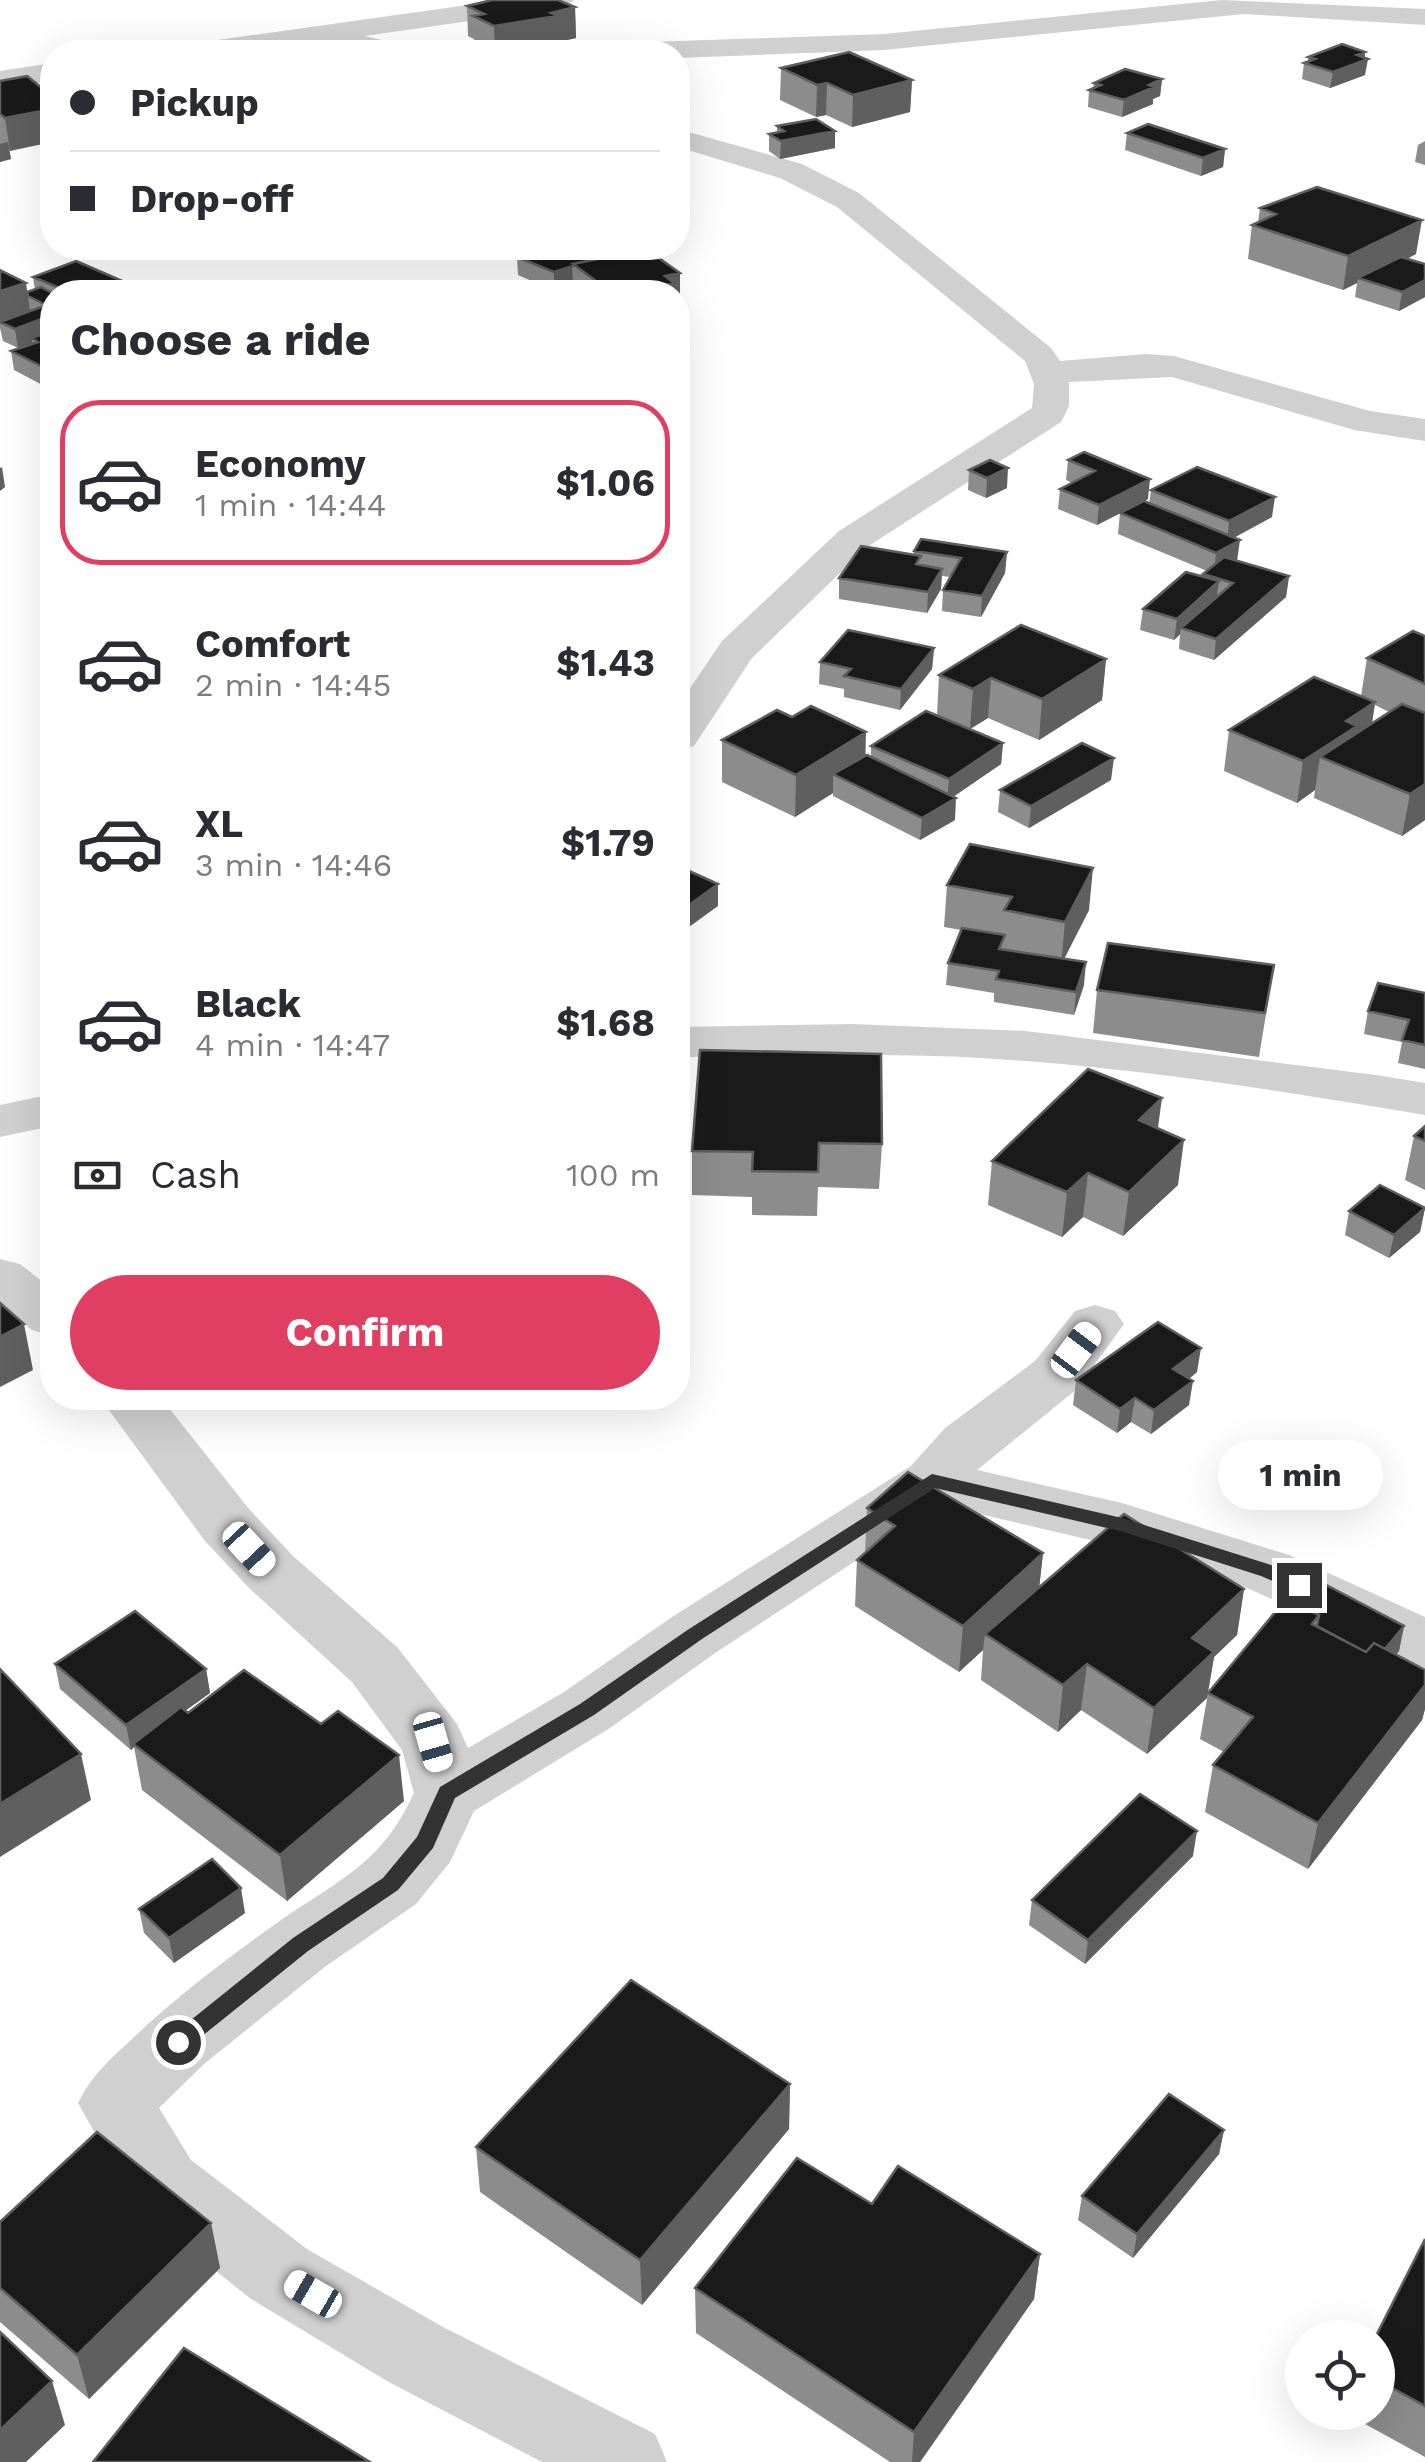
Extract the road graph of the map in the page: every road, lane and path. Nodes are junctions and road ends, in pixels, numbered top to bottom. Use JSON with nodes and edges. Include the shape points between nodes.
{"nodes":[{"id":1,"x":561,"y":0,"type":"edge"},
{"id":2,"x":1388,"y":0,"type":"edge"},
{"id":3,"x":1425,"y":9,"type":"edge"},
{"id":4,"x":1425,"y":17,"type":"edge"},
{"id":5,"x":325,"y":34,"type":"junction"},
{"id":6,"x":282,"y":40,"type":"edge"},
{"id":7,"x":350,"y":40,"type":"edge"},
{"id":8,"x":690,"y":49,"type":"edge"},
{"id":9,"x":40,"y":74,"type":"edge"},
{"id":10,"x":0,"y":80,"type":"edge"},
{"id":11,"x":690,"y":142,"type":"edge"},
{"id":12,"x":1050,"y":373,"type":"junction"},
{"id":13,"x":1425,"y":430,"type":"edge"},
{"id":14,"x":690,"y":719,"type":"edge"},
{"id":15,"x":690,"y":1042,"type":"edge"},
{"id":16,"x":1425,"y":1100,"type":"edge"},
{"id":17,"x":40,"y":1113,"type":"edge"},
{"id":18,"x":0,"y":1122,"type":"edge"},
{"id":19,"x":0,"y":1277,"type":"edge"},
{"id":20,"x":40,"y":1308,"type":"edge"},
{"id":21,"x":1096,"y":1324,"type":"dead end"},
{"id":22,"x":138,"y":1410,"type":"edge"},
{"id":23,"x":932,"y":1481,"type":"junction"},
{"id":24,"x":1425,"y":1644,"type":"edge"},
{"id":25,"x":448,"y":1793,"type":"junction"},
{"id":26,"x":626,"y":2462,"type":"edge"}],
"edges":[{"from":1,"to":5,"type":"street"},
{"from":2,"to":3,"type":"street"},
{"from":4,"to":8,"type":"street","via":[[1244,6],[884,42]]},
{"from":5,"to":6,"type":"street"},
{"from":5,"to":7,"type":"street"},
{"from":9,"to":10,"type":"street"},
{"from":11,"to":12,"type":"street","via":[[790,171],[848,200],[994,316]]},
{"from":12,"to":13,"type":"street","via":[[1174,367],[1367,422]]},
{"from":12,"to":14,"type":"street","via":[[1054,396],[1048,414],[853,539],[737,650]]},
{"from":15,"to":16,"type":"street","via":[[1024,1046]]},
{"from":17,"to":18,"type":"street"},
{"from":19,"to":20,"type":"street"},
{"from":21,"to":23,"type":"street","via":[[1056,1375],[966,1443]]},
{"from":22,"to":25,"type":"street","via":[[227,1525],[375,1666],[433,1742]]},
{"from":23,"to":24,"type":"street","via":[[1122,1525],[1268,1571]]},
{"from":23,"to":25,"type":"street","via":[[587,1710]]},
{"from":25,"to":26,"type":"street","via":[[426,1842],[391,1884],[301,1944],[178,2042],[114,2103],[164,2184],[279,2274],[414,2354]]}]}
